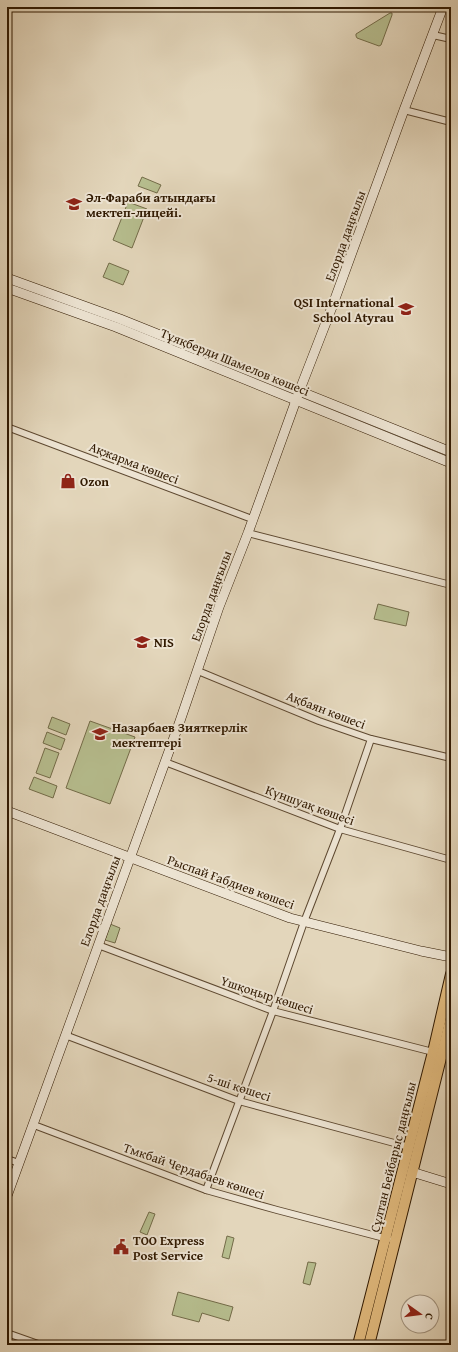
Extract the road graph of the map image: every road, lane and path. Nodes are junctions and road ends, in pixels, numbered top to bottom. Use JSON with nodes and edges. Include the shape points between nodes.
{"nodes":[{"id":1,"x":444,"y":7,"type":"edge"},
{"id":2,"x":433,"y":35,"type":"junction"},
{"id":3,"x":451,"y":39,"type":"edge"},
{"id":4,"x":404,"y":110,"type":"junction"},
{"id":5,"x":451,"y":122,"type":"edge"},
{"id":6,"x":7,"y":278,"type":"edge"},
{"id":7,"x":22,"y":284,"type":"junction"},
{"id":8,"x":7,"y":288,"type":"edge"},
{"id":9,"x":18,"y":292,"type":"junction"},
{"id":10,"x":297,"y":396,"type":"junction"},
{"id":11,"x":7,"y":427,"type":"edge"},
{"id":12,"x":451,"y":452,"type":"edge"},
{"id":13,"x":451,"y":463,"type":"edge"},
{"id":14,"x":252,"y":519,"type":"junction"},
{"id":15,"x":248,"y":533,"type":"junction"},
{"id":16,"x":451,"y":585,"type":"edge"},
{"id":17,"x":198,"y":671,"type":"junction"},
{"id":18,"x":372,"y":738,"type":"junction"},
{"id":19,"x":451,"y":758,"type":"edge"},
{"id":20,"x":165,"y":762,"type":"junction"},
{"id":21,"x":7,"y":811,"type":"edge"},
{"id":22,"x":340,"y":829,"type":"junction"},
{"id":23,"x":130,"y":857,"type":"junction"},
{"id":24,"x":451,"y":860,"type":"edge"},
{"id":25,"x":304,"y":922,"type":"junction"},
{"id":26,"x":98,"y":945,"type":"junction"},
{"id":27,"x":451,"y":957,"type":"edge"},
{"id":28,"x":451,"y":974,"type":"edge"},
{"id":29,"x":273,"y":1011,"type":"junction"},
{"id":30,"x":451,"y":1018,"type":"edge"},
{"id":31,"x":65,"y":1035,"type":"junction"},
{"id":32,"x":434,"y":1052,"type":"junction"},
{"id":33,"x":239,"y":1101,"type":"junction"},
{"id":34,"x":34,"y":1125,"type":"junction"},
{"id":35,"x":409,"y":1147,"type":"junction"},
{"id":36,"x":7,"y":1159,"type":"edge"},
{"id":37,"x":19,"y":1163,"type":"junction"},
{"id":38,"x":412,"y":1172,"type":"junction"},
{"id":39,"x":451,"y":1184,"type":"edge"},
{"id":40,"x":206,"y":1190,"type":"junction"},
{"id":41,"x":7,"y":1196,"type":"edge"},
{"id":42,"x":391,"y":1240,"type":"junction"},
{"id":43,"x":7,"y":1334,"type":"edge"},
{"id":44,"x":41,"y":1345,"type":"edge"},
{"id":45,"x":358,"y":1345,"type":"edge"},
{"id":46,"x":369,"y":1345,"type":"edge"}],
"edges":[{"from":1,"to":2,"type":"street","name":"Елорда даңғылы"},
{"from":2,"to":3,"type":"street"},
{"from":2,"to":4,"type":"street","name":"Елорда даңғылы"},
{"from":4,"to":5,"type":"street"},
{"from":4,"to":10,"type":"street","name":"Елорда даңғылы"},
{"from":6,"to":7,"type":"street","name":"Тұяқберди Шамелов көшесі"},
{"from":7,"to":9,"type":"street"},
{"from":7,"to":10,"type":"street","name":"Тұяқберди Шамелов көшесі","via":[[120,319]]},
{"from":8,"to":9,"type":"street","name":"Тұяқберди Шамелов көшесі"},
{"from":9,"to":10,"type":"street","name":"Тұяқберди Шамелов көшесі"},
{"from":10,"to":12,"type":"street","name":"Тұяқберди Шамелов көшесі"},
{"from":10,"to":13,"type":"street","name":"Тұяқберди Шамелов көшесі"},
{"from":10,"to":14,"type":"street","name":"Елорда даңғылы"},
{"from":11,"to":14,"type":"street","name":"Ақжарма көшесі"},
{"from":14,"to":15,"type":"street","name":"Елорда даңғылы"},
{"from":15,"to":16,"type":"street"},
{"from":15,"to":17,"type":"street","name":"Елорда даңғылы","via":[[219,607]]},
{"from":17,"to":18,"type":"street","name":"Ақбаян көшесі","via":[[319,721]]},
{"from":17,"to":20,"type":"street","name":"Елорда даңғылы"},
{"from":18,"to":19,"type":"street","name":"Ақбаян көшесі"},
{"from":18,"to":22,"type":"street"},
{"from":20,"to":22,"type":"street","name":"Күншуақ көшесі"},
{"from":20,"to":23,"type":"street","name":"Елорда даңғылы"},
{"from":21,"to":23,"type":"street","name":"Рыспай Ғабдиев көшесі"},
{"from":22,"to":24,"type":"street","name":"Күншуақ көшесі"},
{"from":22,"to":25,"type":"street"},
{"from":23,"to":25,"type":"street","name":"Рыспай Ғабдиев көшесі"},
{"from":23,"to":26,"type":"street","name":"Елорда даңғылы"},
{"from":25,"to":27,"type":"street","name":"Рыспай Ғабдиев көшесі"},
{"from":25,"to":29,"type":"street"},
{"from":26,"to":29,"type":"street","name":"Үшқоңыр көшесі"},
{"from":26,"to":31,"type":"street","name":"Елорда даңғылы"},
{"from":28,"to":32,"type":"main road","name":"Сұлтан Бейбарыс даңғылы"},
{"from":29,"to":32,"type":"street","name":"Үшқоңыр көшесі"},
{"from":29,"to":33,"type":"street"},
{"from":30,"to":38,"type":"main road","name":"Сұлтан Бейбарыс даңғылы"},
{"from":31,"to":33,"type":"street","name":"5-ші көшесі"},
{"from":31,"to":34,"type":"street","name":"Елорда даңғылы"},
{"from":32,"to":35,"type":"main road","name":"Сұлтан Бейбарыс даңғылы"},
{"from":33,"to":35,"type":"street","name":"5-ші көшесі"},
{"from":33,"to":40,"type":"street"},
{"from":34,"to":37,"type":"street","name":"Елорда даңғылы"},
{"from":34,"to":40,"type":"street","name":"Тмкбай Чердабаев көшесі"},
{"from":35,"to":42,"type":"main road","name":"Сұлтан Бейбарыс даңғылы"},
{"from":36,"to":37,"type":"street"},
{"from":37,"to":41,"type":"street","name":"Елорда даңғылы"},
{"from":38,"to":39,"type":"street"},
{"from":38,"to":42,"type":"main road","name":"Сұлтан Бейбарыс даңғылы"},
{"from":40,"to":42,"type":"street","name":"Тмкбай Чердабаев көшесі"},
{"from":42,"to":45,"type":"main road","name":"Сұлтан Бейбарыс даңғылы"},
{"from":42,"to":46,"type":"main road","name":"Сұлтан Бейбарыс даңғылы"},
{"from":43,"to":44,"type":"street"}]}
